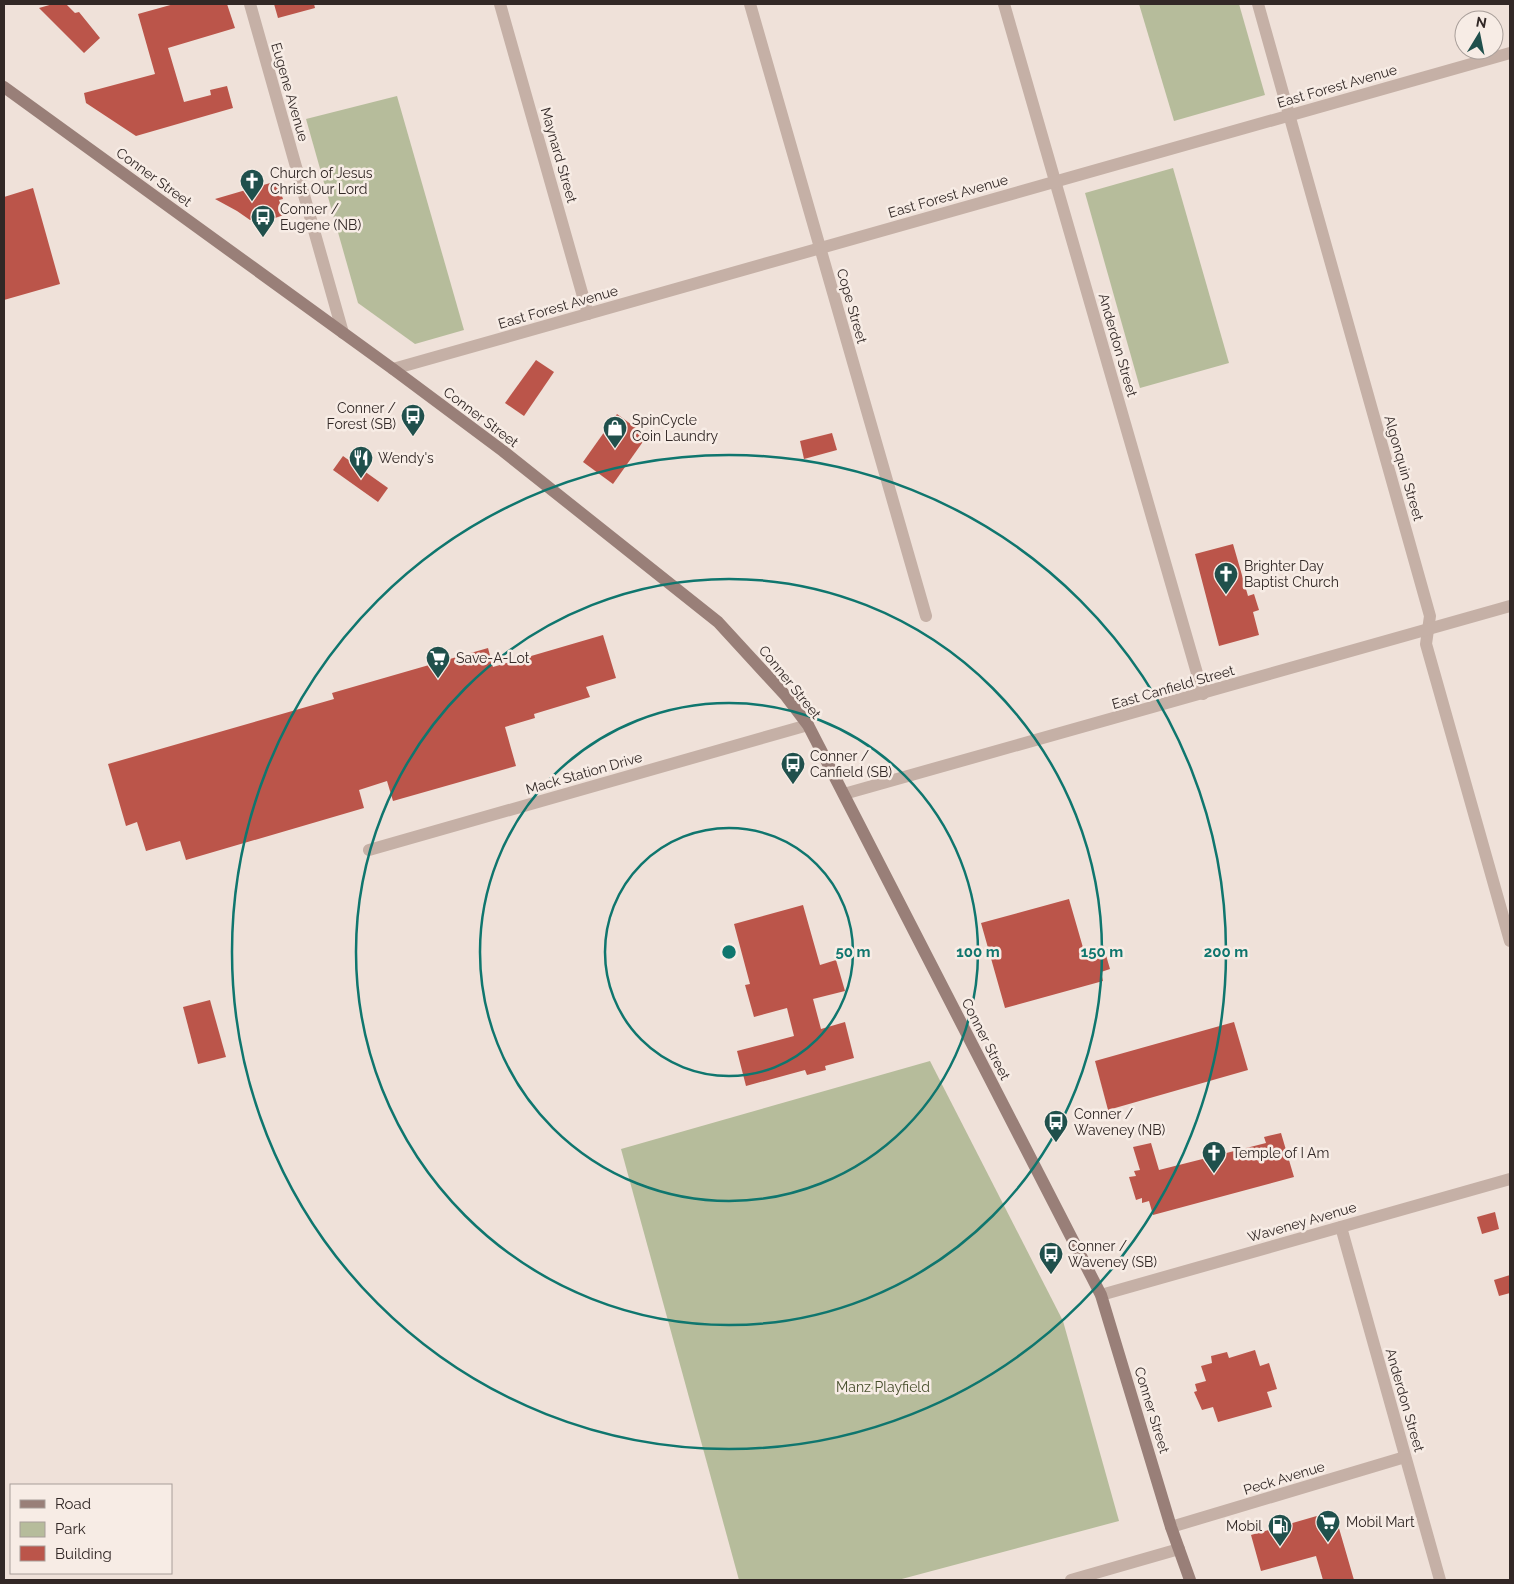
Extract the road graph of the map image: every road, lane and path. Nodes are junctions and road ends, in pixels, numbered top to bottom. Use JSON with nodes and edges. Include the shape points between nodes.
{"nodes":[{"id":1,"x":250,"y":4,"type":"edge"},
{"id":2,"x":500,"y":4,"type":"edge"},
{"id":3,"x":750,"y":4,"type":"edge"},
{"id":4,"x":1004,"y":4,"type":"edge"},
{"id":5,"x":1258,"y":4,"type":"edge"},
{"id":6,"x":1510,"y":53,"type":"edge"},
{"id":7,"x":4,"y":87,"type":"edge"},
{"id":8,"x":1289,"y":115,"type":"junction"},
{"id":9,"x":1055,"y":182,"type":"junction"},
{"id":10,"x":820,"y":248,"type":"junction"},
{"id":11,"x":588,"y":314,"type":"junction"},
{"id":12,"x":343,"y":333,"type":"junction"},
{"id":13,"x":393,"y":369,"type":"junction"},
{"id":14,"x":1510,"y":606,"type":"edge"},
{"id":15,"x":926,"y":616,"type":"dead end"},
{"id":16,"x":1428,"y":628,"type":"junction"},
{"id":17,"x":1202,"y":694,"type":"junction"},
{"id":18,"x":808,"y":726,"type":"junction"},
{"id":19,"x":844,"y":794,"type":"junction"},
{"id":20,"x":369,"y":850,"type":"dead end"},
{"id":21,"x":1510,"y":941,"type":"edge"},
{"id":22,"x":1510,"y":1179,"type":"edge"},
{"id":23,"x":1341,"y":1227,"type":"junction"},
{"id":24,"x":1101,"y":1295,"type":"junction"},
{"id":25,"x":1405,"y":1458,"type":"junction"},
{"id":26,"x":1172,"y":1527,"type":"junction"},
{"id":27,"x":1179,"y":1550,"type":"junction"},
{"id":28,"x":1191,"y":1579,"type":"edge"},
{"id":29,"x":1071,"y":1580,"type":"edge"},
{"id":30,"x":1440,"y":1580,"type":"edge"}],
"edges":[{"from":1,"to":12,"type":"street","name":"Eugene Avenue"},
{"from":2,"to":11,"type":"street","name":"Maynard Street"},
{"from":3,"to":10,"type":"street","name":"Cope Street"},
{"from":4,"to":9,"type":"street","name":"Anderdon Street"},
{"from":5,"to":8,"type":"street","name":"Algonquin Street"},
{"from":6,"to":8,"type":"street","name":"East Forest Avenue"},
{"from":7,"to":12,"type":"main road","name":"Conner Street"},
{"from":8,"to":9,"type":"street","name":"East Forest Avenue"},
{"from":8,"to":16,"type":"street","name":"Algonquin Street","via":[[1430,616]]},
{"from":9,"to":10,"type":"street","name":"East Forest Avenue"},
{"from":9,"to":17,"type":"street","name":"Anderdon Street"},
{"from":10,"to":11,"type":"street","name":"East Forest Avenue"},
{"from":10,"to":15,"type":"street","name":"Cope Street"},
{"from":11,"to":13,"type":"street","name":"East Forest Avenue"},
{"from":12,"to":13,"type":"main road","name":"Conner Street"},
{"from":13,"to":18,"type":"main road","name":"Conner Street","via":[[718,622],[786,696]]},
{"from":14,"to":16,"type":"street","name":"East Canfield Street"},
{"from":16,"to":17,"type":"street","name":"East Canfield Street"},
{"from":16,"to":21,"type":"street","name":"Algonquin Street","via":[[1426,644]]},
{"from":17,"to":19,"type":"street","name":"East Canfield Street"},
{"from":18,"to":19,"type":"main road","name":"Conner Street"},
{"from":18,"to":20,"type":"street","name":"Mack Station Drive"},
{"from":19,"to":24,"type":"main road","name":"Conner Street"},
{"from":22,"to":23,"type":"street","name":"Waveney Avenue"},
{"from":23,"to":24,"type":"street","name":"Waveney Avenue"},
{"from":23,"to":25,"type":"street","name":"Anderdon Street"},
{"from":24,"to":26,"type":"main road","name":"Conner Street"},
{"from":25,"to":26,"type":"street","name":"Peck Avenue"},
{"from":25,"to":30,"type":"street","name":"Anderdon Street"},
{"from":26,"to":27,"type":"main road","name":"Conner Street"},
{"from":27,"to":28,"type":"main road","name":"Conner Street"},
{"from":27,"to":29,"type":"street"}]}
